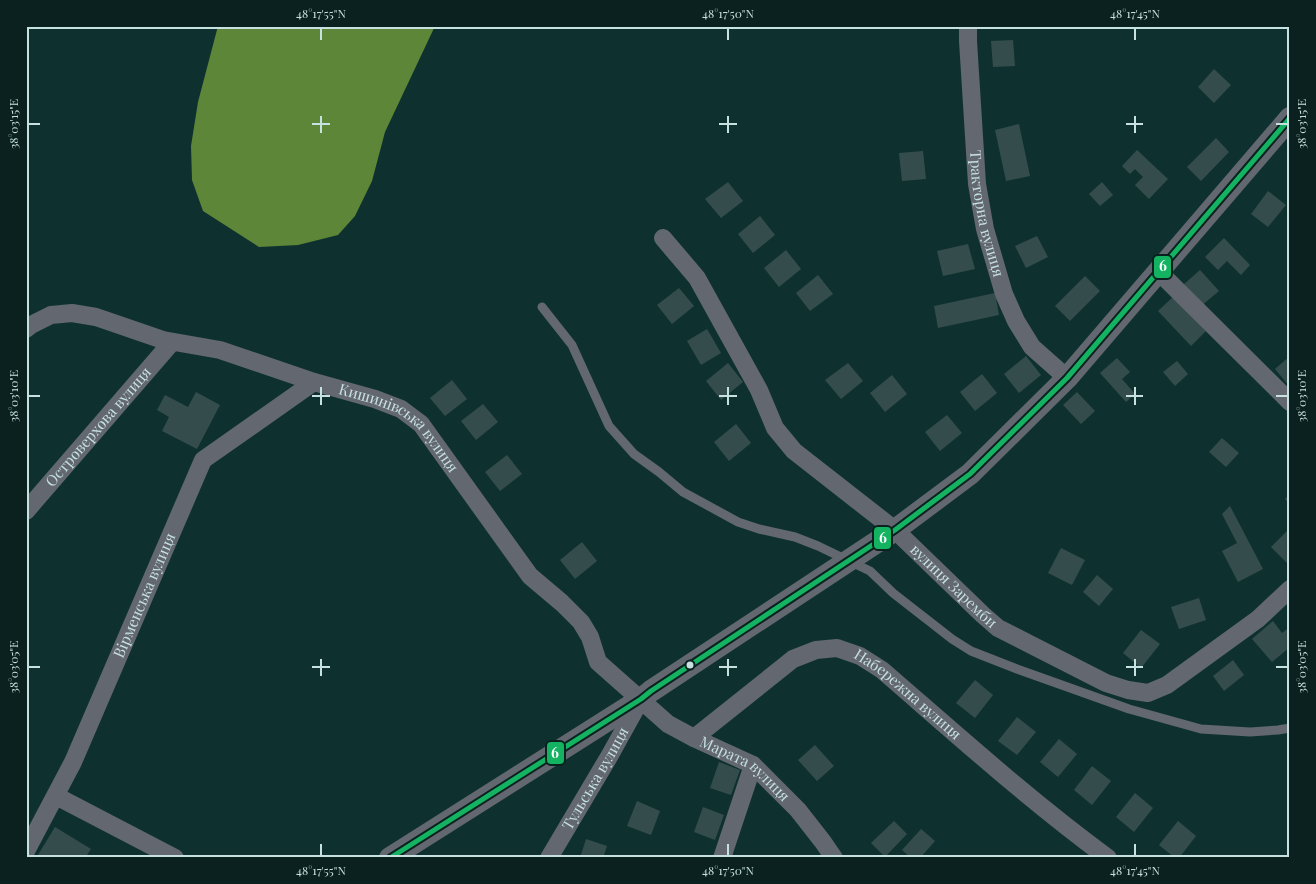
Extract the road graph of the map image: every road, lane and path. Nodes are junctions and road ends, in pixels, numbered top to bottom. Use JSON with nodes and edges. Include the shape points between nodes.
{"nodes":[{"id":1,"x":968,"y":26,"type":"edge"},
{"id":2,"x":1290,"y":118,"type":"edge"},
{"id":3,"x":663,"y":238,"type":"dead end"},
{"id":4,"x":1158,"y":271,"type":"junction"},
{"id":5,"x":542,"y":307,"type":"dead end"},
{"id":6,"x":26,"y":329,"type":"edge"},
{"id":7,"x":172,"y":342,"type":"junction"},
{"id":8,"x":1066,"y":378,"type":"junction"},
{"id":9,"x":314,"y":382,"type":"junction"},
{"id":10,"x":1290,"y":402,"type":"edge"},
{"id":11,"x":26,"y":511,"type":"edge"},
{"id":12,"x":895,"y":530,"type":"junction"},
{"id":13,"x":849,"y":560,"type":"junction"},
{"id":14,"x":1290,"y":589,"type":"edge"},
{"id":15,"x":641,"y":699,"type":"junction"},
{"id":16,"x":1290,"y":728,"type":"edge"},
{"id":17,"x":694,"y":738,"type":"junction"},
{"id":18,"x":753,"y":765,"type":"junction"},
{"id":19,"x":56,"y":796,"type":"junction"},
{"id":20,"x":26,"y":851,"type":"edge"},
{"id":21,"x":175,"y":858,"type":"edge"},
{"id":22,"x":390,"y":858,"type":"edge"},
{"id":23,"x":548,"y":858,"type":"edge"},
{"id":24,"x":722,"y":858,"type":"edge"},
{"id":25,"x":834,"y":858,"type":"edge"},
{"id":26,"x":1108,"y":858,"type":"edge"}],
"edges":[{"from":1,"to":8,"type":"street","name":"Тракторна вулиця","via":[[977,184],[985,229],[1004,294],[1016,321],[1032,347]]},
{"from":2,"to":4,"type":"street"},
{"from":3,"to":12,"type":"street","name":"вулиця Заремби","via":[[697,278],[759,390],[775,428],[794,451]]},
{"from":4,"to":8,"type":"street"},
{"from":4,"to":10,"type":"street"},
{"from":5,"to":13,"type":"lane","via":[[572,345],[610,426],[634,454],[683,492],[738,522],[795,537]]},
{"from":6,"to":7,"type":"street","name":"Кишинівська вулиця","via":[[51,315],[72,313],[96,317]]},
{"from":7,"to":9,"type":"street","name":"Кишинівська вулиця","via":[[220,350]]},
{"from":7,"to":11,"type":"street","name":"Островерхова вулиця"},
{"from":8,"to":12,"type":"street","via":[[970,474]]},
{"from":9,"to":15,"type":"street","name":"Кишинівська вулиця","via":[[401,409],[421,424],[530,576],[581,622],[598,662]]},
{"from":9,"to":19,"type":"street","name":"Вірменська вулиця","via":[[203,460]]},
{"from":12,"to":13,"type":"street"},
{"from":12,"to":14,"type":"street","name":"вулиця Заремби","via":[[998,628],[1106,683],[1128,690],[1148,692],[1167,686],[1258,619]]},
{"from":13,"to":15,"type":"street"},
{"from":13,"to":16,"type":"lane","via":[[870,571],[892,593],[952,639],[971,651],[1017,670],[1129,709],[1201,729],[1250,732]]},
{"from":15,"to":17,"type":"street","name":"Марата вулиця","via":[[668,724]]},
{"from":15,"to":22,"type":"street"},
{"from":15,"to":23,"type":"street","name":"Тульська вулиця"},
{"from":17,"to":18,"type":"street","name":"Марата вулиця"},
{"from":17,"to":26,"type":"street","name":"Набережна вулиця","via":[[793,659],[816,650],[837,648],[860,656],[882,670],[1042,808]]},
{"from":18,"to":24,"type":"street"},
{"from":18,"to":25,"type":"street","name":"Марата вулиця","via":[[798,810]]},
{"from":19,"to":20,"type":"street","name":"Вірменська вулиця"},
{"from":19,"to":21,"type":"street"}]}
